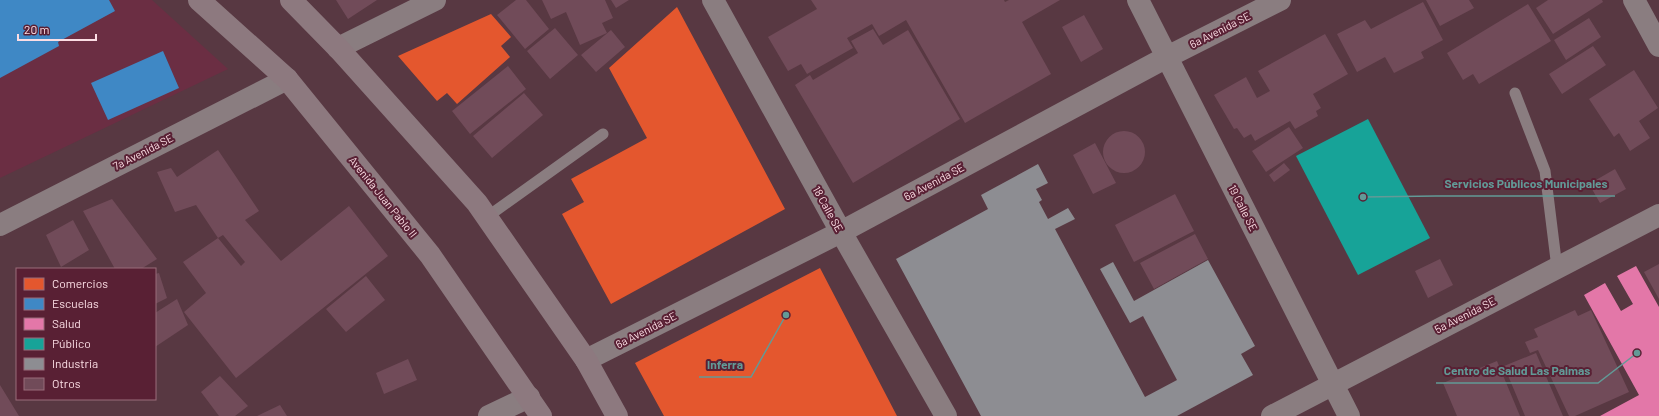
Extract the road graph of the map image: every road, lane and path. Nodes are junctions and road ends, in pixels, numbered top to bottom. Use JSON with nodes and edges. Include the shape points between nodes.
{"nodes":[{"id":1,"x":199,"y":0,"type":"edge"},
{"id":2,"x":291,"y":0,"type":"edge"},
{"id":3,"x":435,"y":0,"type":"edge"},
{"id":4,"x":714,"y":0,"type":"edge"},
{"id":5,"x":1138,"y":0,"type":"edge"},
{"id":6,"x":1280,"y":0,"type":"edge"},
{"id":7,"x":1634,"y":0,"type":"edge"},
{"id":8,"x":1659,"y":46,"type":"edge"},
{"id":9,"x":338,"y":48,"type":"junction"},
{"id":10,"x":1166,"y":57,"type":"junction"},
{"id":11,"x":287,"y":80,"type":"junction"},
{"id":12,"x":1515,"y":93,"type":"dead end"},
{"id":13,"x":603,"y":134,"type":"dead end"},
{"id":14,"x":1659,"y":215,"type":"edge"},
{"id":15,"x":487,"y":217,"type":"junction"},
{"id":16,"x":0,"y":225,"type":"edge"},
{"id":17,"x":841,"y":232,"type":"junction"},
{"id":18,"x":1557,"y":268,"type":"junction"},
{"id":19,"x":586,"y":360,"type":"junction"},
{"id":20,"x":1332,"y":384,"type":"junction"},
{"id":21,"x":529,"y":397,"type":"junction"},
{"id":22,"x":489,"y":416,"type":"edge"},
{"id":23,"x":541,"y":416,"type":"edge"},
{"id":24,"x":617,"y":416,"type":"edge"},
{"id":25,"x":946,"y":416,"type":"edge"},
{"id":26,"x":1272,"y":416,"type":"edge"},
{"id":27,"x":1349,"y":416,"type":"edge"}],
"edges":[{"from":1,"to":11,"type":"highway","name":"Avenida Juan Pablo II"},
{"from":2,"to":9,"type":"highway"},
{"from":3,"to":9,"type":"street"},
{"from":4,"to":17,"type":"street","name":"18 Calle SE"},
{"from":5,"to":10,"type":"street","name":"19 Calle SE"},
{"from":6,"to":10,"type":"street","name":"6a Avenida SE"},
{"from":7,"to":8,"type":"street"},
{"from":9,"to":15,"type":"highway"},
{"from":10,"to":17,"type":"street","name":"6a Avenida SE"},
{"from":10,"to":20,"type":"street","name":"19 Calle SE"},
{"from":11,"to":16,"type":"street","name":"7a Avenida SE"},
{"from":11,"to":21,"type":"highway","name":"Avenida Juan Pablo II","via":[[430,255]]},
{"from":12,"to":18,"type":"lane","via":[[1545,171]]},
{"from":13,"to":15,"type":"lane"},
{"from":14,"to":18,"type":"street","name":"5a Avenida SE"},
{"from":15,"to":19,"type":"highway"},
{"from":17,"to":19,"type":"street","name":"6a Avenida SE"},
{"from":17,"to":25,"type":"street","name":"18 Calle SE"},
{"from":18,"to":20,"type":"street","name":"5a Avenida SE"},
{"from":19,"to":24,"type":"highway"},
{"from":20,"to":26,"type":"street","name":"5a Avenida SE"},
{"from":20,"to":27,"type":"street","name":"19 Calle SE"},
{"from":21,"to":22,"type":"street"},
{"from":21,"to":23,"type":"highway","name":"Avenida Juan Pablo II"}]}
